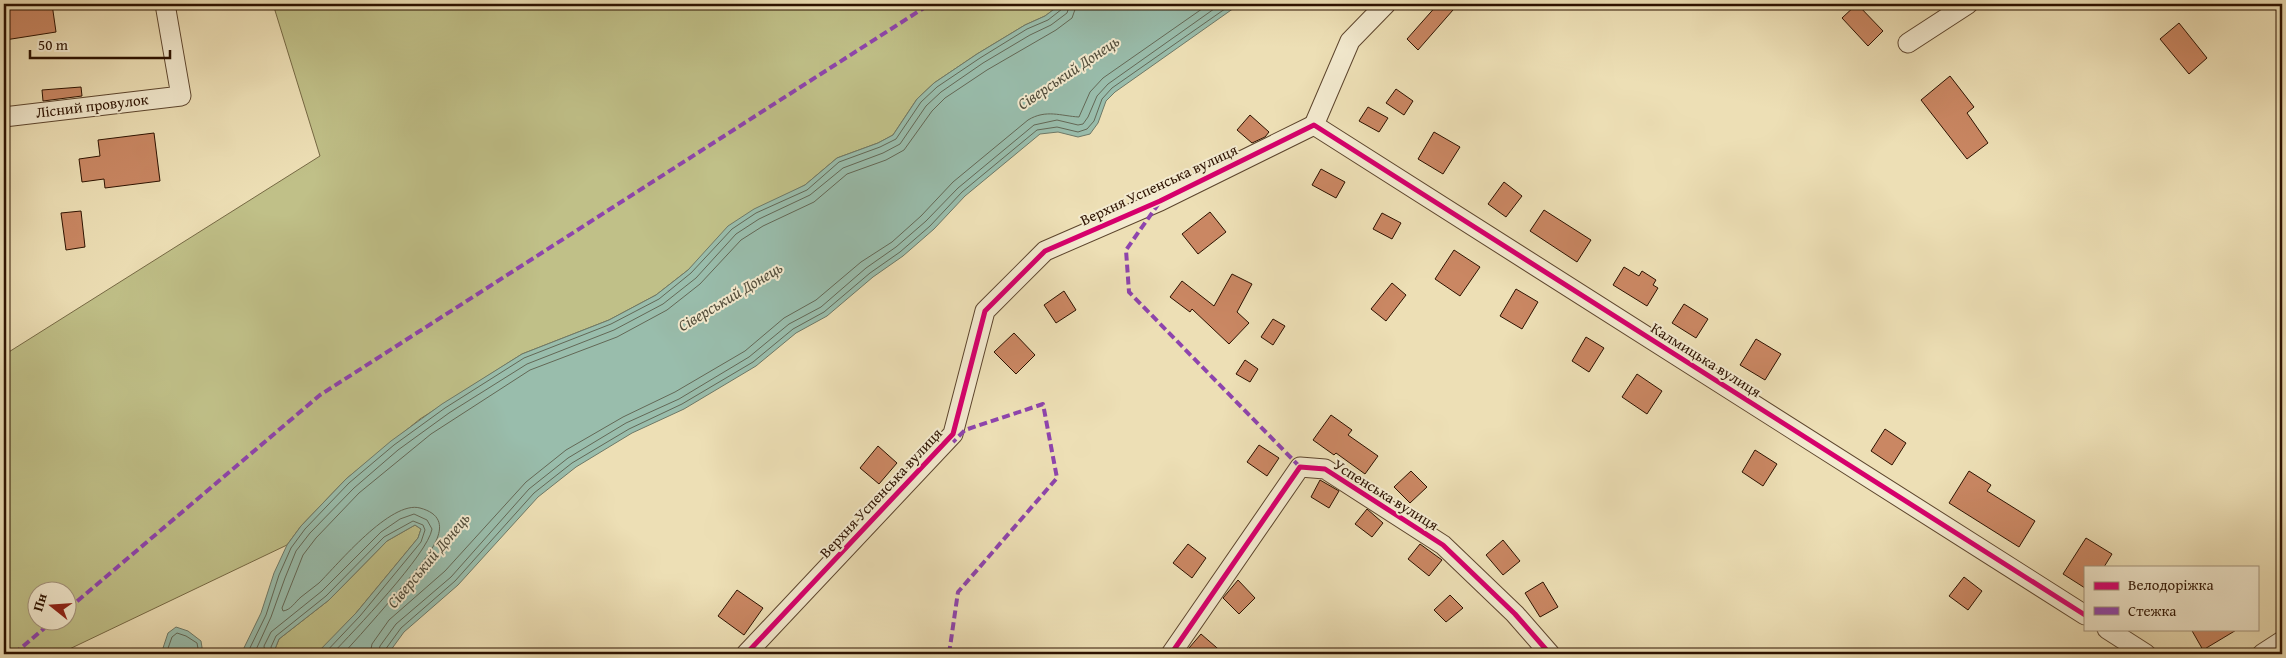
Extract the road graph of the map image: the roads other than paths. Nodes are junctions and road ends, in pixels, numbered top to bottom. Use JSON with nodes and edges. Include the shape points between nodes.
{"nodes":[{"id":1,"x":165,"y":4,"type":"edge"},
{"id":2,"x":1386,"y":4,"type":"edge"},
{"id":3,"x":1968,"y":4,"type":"edge"},
{"id":4,"x":1908,"y":43,"type":"dead end"},
{"id":5,"x":4,"y":116,"type":"edge"},
{"id":6,"x":1314,"y":125,"type":"junction"},
{"id":7,"x":2084,"y":614,"type":"edge"},
{"id":8,"x":2109,"y":630,"type":"edge"},
{"id":9,"x":2282,"y":641,"type":"edge"},
{"id":10,"x":746,"y":654,"type":"edge"},
{"id":11,"x":1170,"y":654,"type":"edge"},
{"id":12,"x":1550,"y":654,"type":"edge"},
{"id":13,"x":2146,"y":654,"type":"edge"},
{"id":14,"x":2262,"y":654,"type":"edge"}],
"edges":[{"from":1,"to":5,"type":"street","name":"Лісний провулок","via":[[181,96]]},
{"from":2,"to":6,"type":"street","via":[[1350,41]]},
{"from":3,"to":4,"type":"street"},
{"from":6,"to":7,"type":"street","name":"Калмицька вулиця"},
{"from":6,"to":10,"type":"street","name":"Верхня Успенська вулиця","via":[[1160,201],[1046,251],[985,311],[953,434]]},
{"from":8,"to":13,"type":"street"},
{"from":9,"to":14,"type":"street"},
{"from":11,"to":12,"type":"street","name":"Успенська вулиця","via":[[1300,467],[1325,469],[1442,545],[1515,614]]}]}
